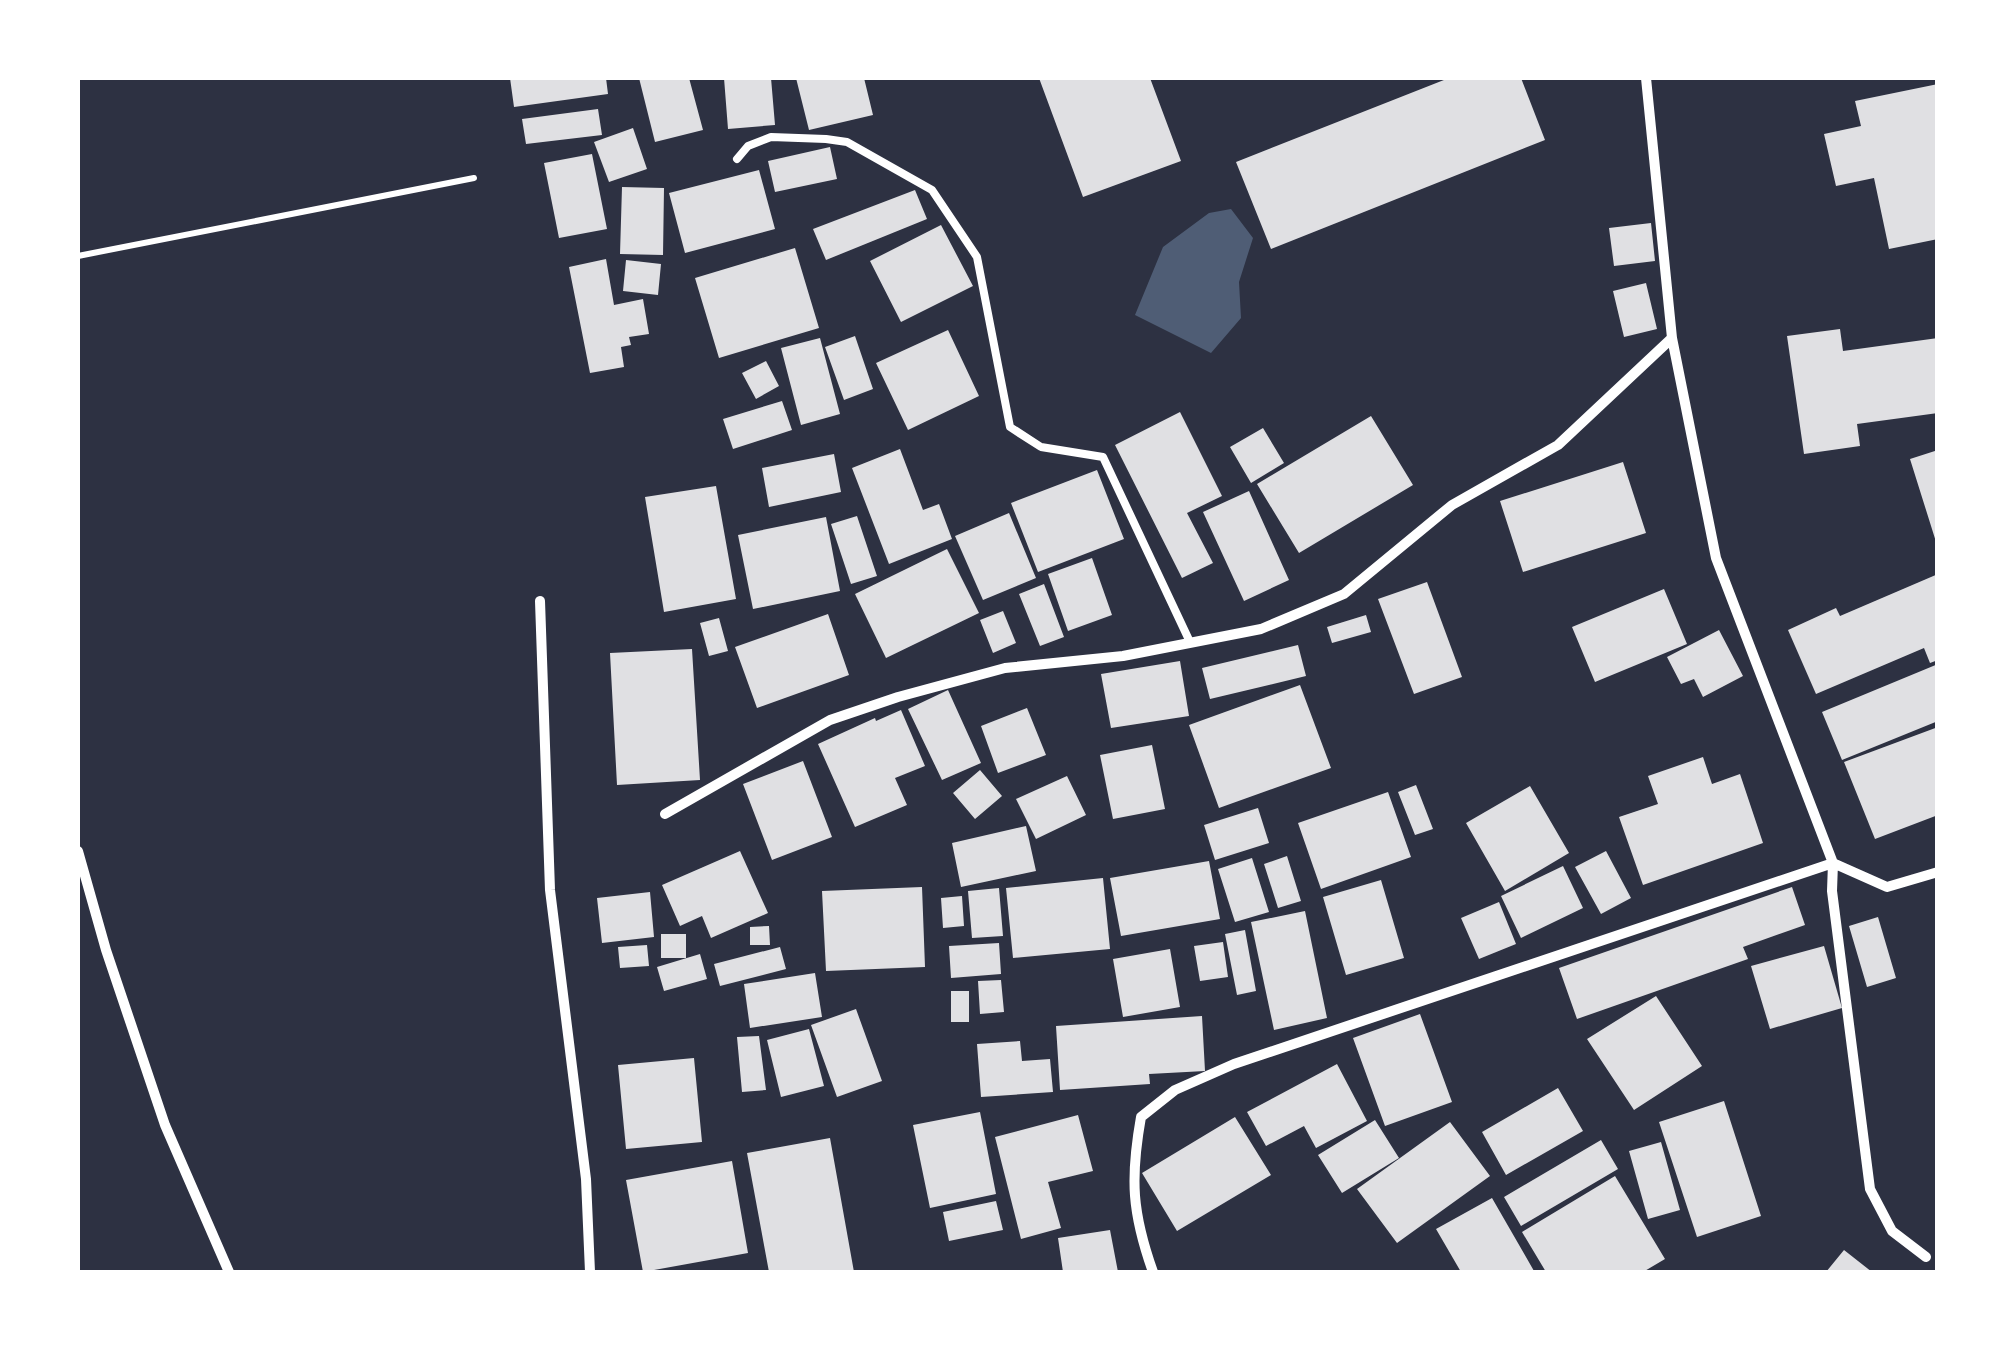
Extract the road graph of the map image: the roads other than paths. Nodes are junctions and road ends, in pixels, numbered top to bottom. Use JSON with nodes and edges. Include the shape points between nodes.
{"nodes":[{"id":1,"x":1646,"y":78,"type":"edge"},
{"id":2,"x":738,"y":159,"type":"dead end"},
{"id":3,"x":1672,"y":338,"type":"junction"},
{"id":4,"x":540,"y":601,"type":"dead end"},
{"id":5,"x":1190,"y":642,"type":"junction"},
{"id":6,"x":666,"y":814,"type":"dead end"},
{"id":7,"x":78,"y":851,"type":"edge"},
{"id":8,"x":1832,"y":864,"type":"junction"},
{"id":9,"x":1938,"y":872,"type":"edge"},
{"id":10,"x":1926,"y":1258,"type":"dead end"},
{"id":11,"x":229,"y":1272,"type":"edge"},
{"id":12,"x":590,"y":1272,"type":"edge"},
{"id":13,"x":1153,"y":1272,"type":"edge"}],
"edges":[{"from":1,"to":3,"type":"street"},
{"from":2,"to":5,"type":"lane","via":[[748,146],[771,137],[847,142],[932,190],[977,258],[1010,427],[1041,447],[1103,457]]},
{"from":3,"to":5,"type":"street","via":[[1558,445],[1452,505],[1344,594],[1261,629]]},
{"from":3,"to":8,"type":"street","via":[[1716,558]]},
{"from":4,"to":12,"type":"street","via":[[550,890],[586,1178]]},
{"from":5,"to":6,"type":"street","via":[[1004,668],[898,697],[830,720]]},
{"from":7,"to":11,"type":"street","via":[[165,1125]]},
{"from":8,"to":9,"type":"street","via":[[1887,887]]},
{"from":8,"to":10,"type":"street","via":[[1870,1188],[1892,1231]]},
{"from":8,"to":13,"type":"street","via":[[1234,1064],[1175,1090],[1142,1117],[1136,1146],[1136,1224]]}]}
